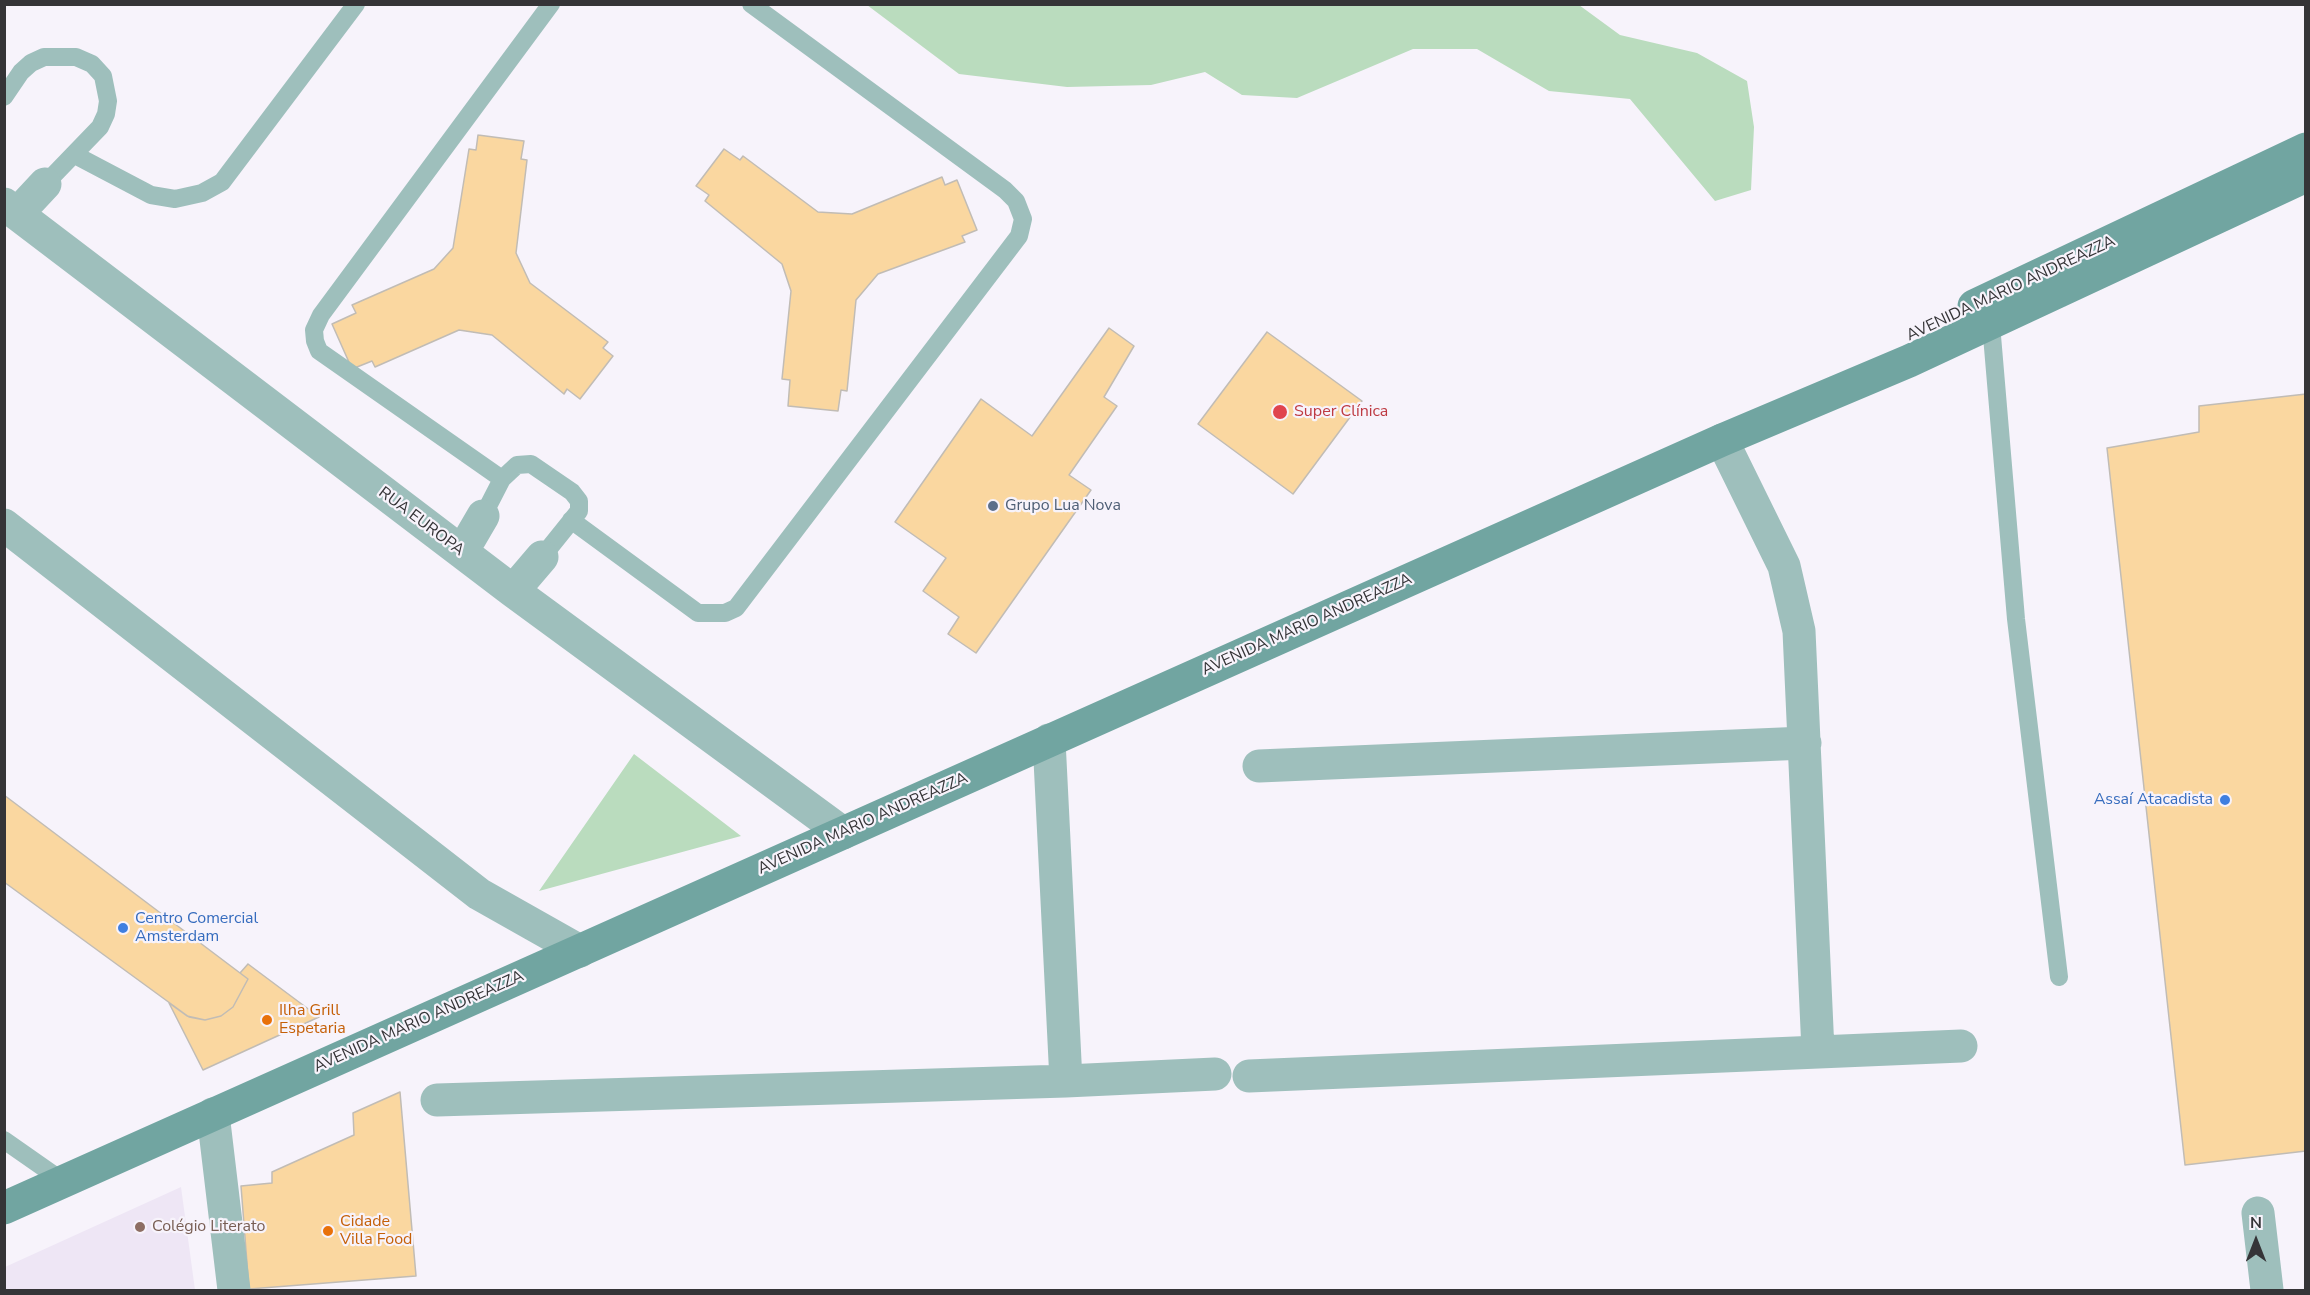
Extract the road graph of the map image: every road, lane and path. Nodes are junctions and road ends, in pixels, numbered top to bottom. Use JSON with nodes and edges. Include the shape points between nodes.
{"nodes":[{"id":1,"x":356,"y":4,"type":"edge"},
{"id":2,"x":551,"y":4,"type":"edge"},
{"id":3,"x":751,"y":4,"type":"edge"},
{"id":4,"x":4,"y":97,"type":"edge"},
{"id":5,"x":2306,"y":149,"type":"edge"},
{"id":6,"x":75,"y":155,"type":"junction"},
{"id":7,"x":2306,"y":176,"type":"edge"},
{"id":8,"x":45,"y":184,"type":"joint"},
{"id":9,"x":11,"y":209,"type":"edge"},
{"id":10,"x":2037,"y":277,"type":"junction"},
{"id":11,"x":1990,"y":324,"type":"junction"},
{"id":12,"x":1722,"y":440,"type":"junction"},
{"id":13,"x":502,"y":479,"type":"junction"},
{"id":14,"x":483,"y":516,"type":"joint"},
{"id":15,"x":571,"y":520,"type":"junction"},
{"id":16,"x":4,"y":525,"type":"edge"},
{"id":17,"x":462,"y":552,"type":"junction"},
{"id":18,"x":542,"y":557,"type":"joint"},
{"id":19,"x":513,"y":591,"type":"junction"},
{"id":20,"x":1049,"y":740,"type":"junction"},
{"id":21,"x":1805,"y":743,"type":"junction"},
{"id":22,"x":1259,"y":766,"type":"dead end"},
{"id":23,"x":843,"y":833,"type":"junction"},
{"id":24,"x":579,"y":951,"type":"junction"},
{"id":25,"x":2059,"y":977,"type":"dead end"},
{"id":26,"x":1961,"y":1046,"type":"dead end"},
{"id":27,"x":1818,"y":1051,"type":"junction"},
{"id":28,"x":1215,"y":1074,"type":"dead end"},
{"id":29,"x":1249,"y":1076,"type":"dead end"},
{"id":30,"x":1066,"y":1081,"type":"junction"},
{"id":31,"x":437,"y":1100,"type":"dead end"},
{"id":32,"x":213,"y":1114,"type":"junction"},
{"id":33,"x":4,"y":1140,"type":"edge"},
{"id":34,"x":64,"y":1182,"type":"junction"},
{"id":35,"x":4,"y":1208,"type":"edge"},
{"id":36,"x":2258,"y":1213,"type":"dead end"},
{"id":37,"x":234,"y":1290,"type":"edge"},
{"id":38,"x":2267,"y":1290,"type":"edge"}],
"edges":[{"from":1,"to":6,"type":"lane","via":[[222,182],[175,199],[151,195]]},
{"from":2,"to":13,"type":"lane","via":[[321,315],[314,330],[319,351]]},
{"from":3,"to":15,"type":"lane","via":[[1005,190],[1016,201],[1023,219],[1019,236],[736,608],[725,613],[698,613]]},
{"from":4,"to":6,"type":"lane","via":[[21,72],[44,57],[76,57],[92,64],[103,76],[108,101],[106,114],[100,127]]},
{"from":5,"to":10,"type":"main road","name":"AVENIDA MARIO ANDREAZZA"},
{"from":6,"to":8,"type":"lane"},
{"from":7,"to":11,"type":"main road","name":"AVENIDA MARIO ANDREAZZA"},
{"from":8,"to":9,"type":"street"},
{"from":9,"to":17,"type":"street","name":"RUA EUROPA"},
{"from":10,"to":11,"type":"lane","via":[[2006,298]]},
{"from":10,"to":12,"type":"main road","name":"AVENIDA MARIO ANDREAZZA","via":[[1899,341]]},
{"from":11,"to":12,"type":"main road","name":"AVENIDA MARIO ANDREAZZA"},
{"from":11,"to":25,"type":"lane","via":[[2016,619]]},
{"from":12,"to":20,"type":"main road","name":"AVENIDA MARIO ANDREAZZA"},
{"from":12,"to":21,"type":"street","via":[[1784,566],[1799,631]]},
{"from":13,"to":14,"type":"lane"},
{"from":13,"to":15,"type":"lane","via":[[517,465],[531,464],[579,501],[579,512]]},
{"from":14,"to":17,"type":"street"},
{"from":15,"to":18,"type":"lane"},
{"from":16,"to":24,"type":"street","via":[[478,894]]},
{"from":17,"to":19,"type":"street","name":"RUA EUROPA"},
{"from":18,"to":19,"type":"street"},
{"from":19,"to":23,"type":"street","name":"RUA EUROPA"},
{"from":20,"to":23,"type":"main road","name":"AVENIDA MARIO ANDREAZZA"},
{"from":20,"to":30,"type":"street"},
{"from":21,"to":22,"type":"street"},
{"from":21,"to":27,"type":"street"},
{"from":23,"to":24,"type":"main road","name":"AVENIDA MARIO ANDREAZZA"},
{"from":24,"to":32,"type":"main road","name":"AVENIDA MARIO ANDREAZZA"},
{"from":26,"to":27,"type":"street"},
{"from":27,"to":29,"type":"street"},
{"from":28,"to":30,"type":"street"},
{"from":30,"to":31,"type":"street"},
{"from":32,"to":34,"type":"main road","name":"AVENIDA MARIO ANDREAZZA"},
{"from":32,"to":37,"type":"street"},
{"from":33,"to":34,"type":"lane"},
{"from":34,"to":35,"type":"main road","name":"AVENIDA MARIO ANDREAZZA"},
{"from":36,"to":38,"type":"street"}]}
